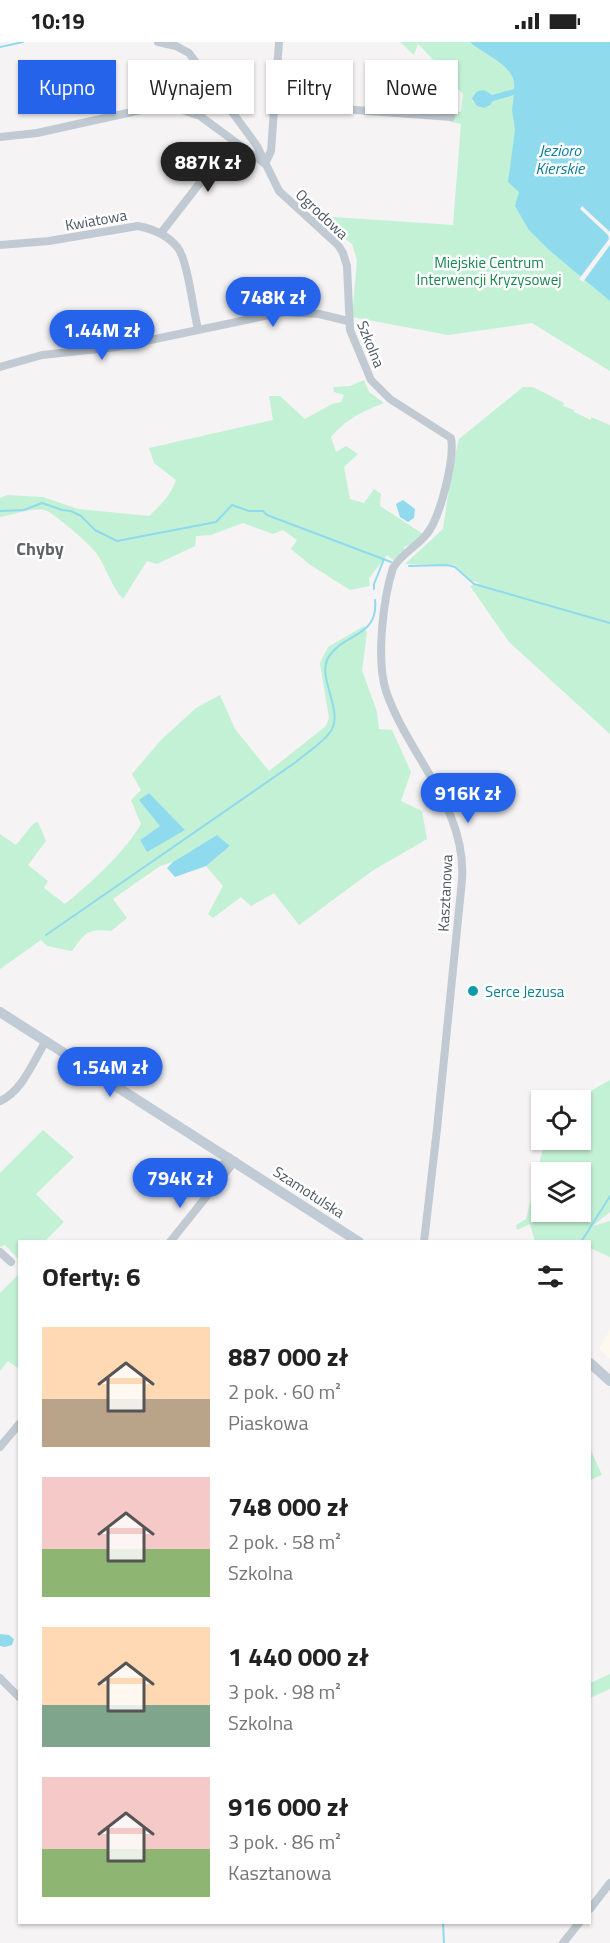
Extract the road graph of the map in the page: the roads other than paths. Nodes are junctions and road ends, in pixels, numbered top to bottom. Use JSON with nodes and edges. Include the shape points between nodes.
{"nodes":[{"id":1,"x":158,"y":42,"type":"edge"},
{"id":2,"x":279,"y":42,"type":"edge"},
{"id":3,"x":278,"y":60,"type":"edge"},
{"id":4,"x":353,"y":110,"type":"edge"},
{"id":5,"x":273,"y":114,"type":"edge"},
{"id":6,"x":451,"y":117,"type":"dead end"},
{"id":7,"x":0,"y":137,"type":"edge"},
{"id":8,"x":246,"y":150,"type":"junction"},
{"id":9,"x":265,"y":164,"type":"junction"},
{"id":10,"x":161,"y":233,"type":"junction"},
{"id":11,"x":0,"y":245,"type":"edge"},
{"id":12,"x":348,"y":321,"type":"junction"},
{"id":13,"x":198,"y":330,"type":"junction"},
{"id":14,"x":0,"y":367,"type":"edge"},
{"id":15,"x":451,"y":438,"type":"joint"},
{"id":16,"x":0,"y":1012,"type":"edge"},
{"id":17,"x":46,"y":1041,"type":"junction"},
{"id":18,"x":0,"y":1101,"type":"edge"},
{"id":19,"x":232,"y":1159,"type":"junction"},
{"id":20,"x":172,"y":1240,"type":"edge"},
{"id":21,"x":356,"y":1240,"type":"edge"},
{"id":22,"x":424,"y":1240,"type":"edge"},
{"id":23,"x":0,"y":1252,"type":"edge"},
{"id":24,"x":11,"y":1262,"type":"dead end"},
{"id":25,"x":591,"y":1364,"type":"edge"},
{"id":26,"x":610,"y":1381,"type":"edge"},
{"id":27,"x":18,"y":1425,"type":"edge"},
{"id":28,"x":0,"y":1447,"type":"edge"},
{"id":29,"x":0,"y":1678,"type":"edge"},
{"id":30,"x":18,"y":1696,"type":"edge"},
{"id":31,"x":610,"y":1883,"type":"edge"},
{"id":32,"x":591,"y":1908,"type":"edge"},
{"id":33,"x":578,"y":1924,"type":"edge"},
{"id":34,"x":566,"y":1942,"type":"edge"}],
"edges":[{"from":1,"to":9,"type":"street","via":[[189,53],[257,146]]},
{"from":2,"to":3,"type":"street"},
{"from":4,"to":6,"type":"street"},
{"from":5,"to":9,"type":"street","via":[[271,151]]},
{"from":7,"to":8,"type":"street","name":"Ogrodowa","via":[[164,107],[200,116]]},
{"from":8,"to":9,"type":"street","name":"Ogrodowa"},
{"from":8,"to":10,"type":"street","via":[[199,184]]},
{"from":9,"to":12,"type":"street","name":"Ogrodowa","via":[[279,191],[343,253],[349,280]]},
{"from":10,"to":11,"type":"street","name":"Kwiatowa","via":[[138,226]]},
{"from":10,"to":13,"type":"street","via":[[181,253]]},
{"from":12,"to":13,"type":"street","name":"Szkolna","via":[[284,312]]},
{"from":12,"to":15,"type":"street","name":"Szkolna","via":[[371,381],[390,399]]},
{"from":13,"to":14,"type":"street","name":"Szkolna","via":[[117,347],[42,355]]},
{"from":15,"to":22,"type":"street","name":"Kasztanowa","via":[[437,517],[427,534],[396,563],[391,574],[381,657],[390,700],[450,814],[462,854]]},
{"from":16,"to":17,"type":"street","name":"Szamotulska"},
{"from":17,"to":18,"type":"street","via":[[18,1087]]},
{"from":17,"to":19,"type":"street","name":"Szamotulska"},
{"from":19,"to":20,"type":"street"},
{"from":19,"to":21,"type":"street","name":"Szamotulska"},
{"from":23,"to":24,"type":"street"},
{"from":25,"to":26,"type":"street"},
{"from":27,"to":28,"type":"street"},
{"from":29,"to":30,"type":"street"},
{"from":31,"to":32,"type":"street"},
{"from":33,"to":34,"type":"street"}]}
